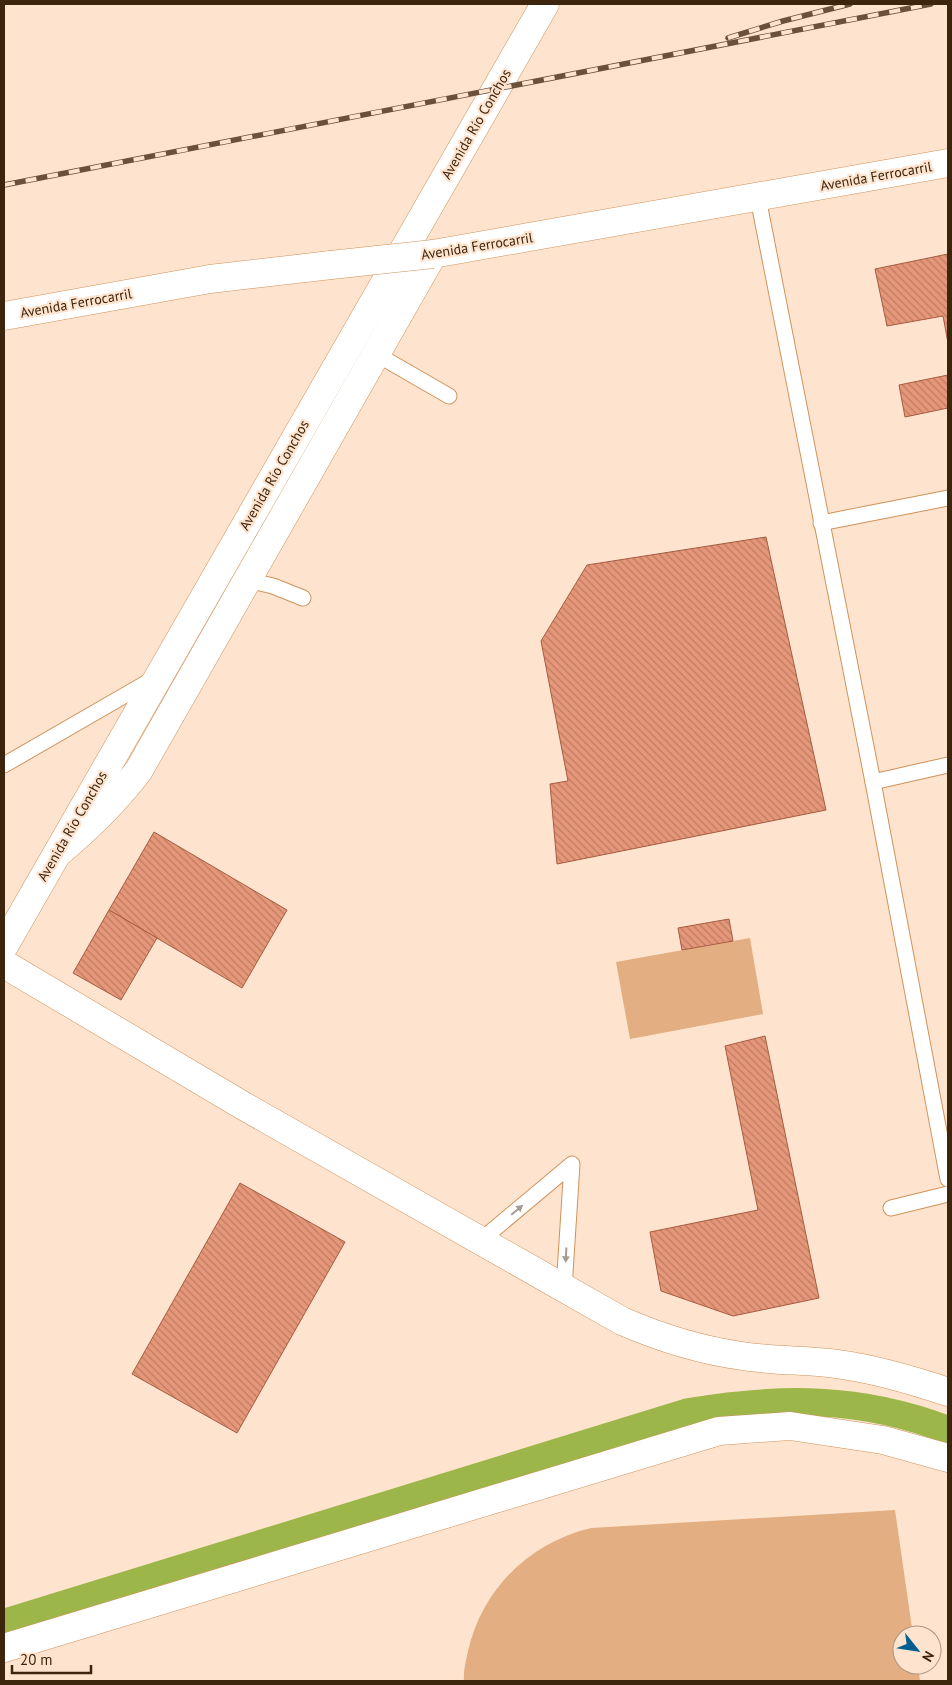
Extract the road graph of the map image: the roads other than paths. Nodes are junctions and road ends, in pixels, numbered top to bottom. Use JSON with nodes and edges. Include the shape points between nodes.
{"nodes":[{"id":1,"x":544,"y":4,"type":"edge"},
{"id":2,"x":948,"y":163,"type":"edge"},
{"id":3,"x":758,"y":198,"type":"junction"},
{"id":4,"x":433,"y":254,"type":"junction"},
{"id":5,"x":4,"y":316,"type":"edge"},
{"id":6,"x":376,"y":354,"type":"junction"},
{"id":7,"x":450,"y":396,"type":"dead end"},
{"id":8,"x":948,"y":498,"type":"edge"},
{"id":9,"x":821,"y":523,"type":"junction"},
{"id":10,"x":247,"y":580,"type":"junction"},
{"id":11,"x":303,"y":598,"type":"dead end"},
{"id":12,"x":159,"y":675,"type":"junction"},
{"id":13,"x":4,"y":765,"type":"edge"},
{"id":14,"x":948,"y":765,"type":"edge"},
{"id":15,"x":873,"y":782,"type":"junction"},
{"id":16,"x":56,"y":854,"type":"junction"},
{"id":17,"x":4,"y":946,"type":"edge"},
{"id":18,"x":4,"y":964,"type":"edge"},
{"id":19,"x":948,"y":1180,"type":"edge"},
{"id":20,"x":948,"y":1194,"type":"edge"},
{"id":21,"x":891,"y":1208,"type":"dead end"},
{"id":22,"x":480,"y":1241,"type":"junction"},
{"id":23,"x":564,"y":1289,"type":"junction"},
{"id":24,"x":948,"y":1392,"type":"edge"},
{"id":25,"x":948,"y":1458,"type":"edge"},
{"id":26,"x":4,"y":1648,"type":"edge"}],
"edges":[{"from":1,"to":12,"type":"street","name":"Avenida Río Conchos"},
{"from":2,"to":3,"type":"street","name":"Avenida Ferrocarril"},
{"from":3,"to":4,"type":"street","name":"Avenida Ferrocarril"},
{"from":3,"to":9,"type":"lane"},
{"from":4,"to":5,"type":"street","name":"Avenida Ferrocarril","bridge":true,"via":[[210,279]]},
{"from":4,"to":6,"type":"street"},
{"from":6,"to":7,"type":"lane"},
{"from":6,"to":10,"type":"street"},
{"from":8,"to":9,"type":"lane"},
{"from":9,"to":15,"type":"lane"},
{"from":10,"to":11,"type":"lane"},
{"from":10,"to":16,"type":"street","via":[[138,770],[116,800]]},
{"from":12,"to":13,"type":"lane"},
{"from":12,"to":16,"type":"street","name":"Avenida Río Conchos"},
{"from":14,"to":15,"type":"lane"},
{"from":15,"to":19,"type":"lane"},
{"from":16,"to":17,"type":"street","name":"Avenida Río Conchos"},
{"from":18,"to":22,"type":"street"},
{"from":20,"to":21,"type":"lane"},
{"from":22,"to":23,"type":"street"},
{"from":22,"to":23,"type":"lane","one_way":true,"via":[[572,1164]]},
{"from":23,"to":24,"type":"street","via":[[656,1336],[705,1350],[839,1364]]},
{"from":25,"to":26,"type":"street","via":[[883,1440],[799,1427],[719,1431]]}]}
